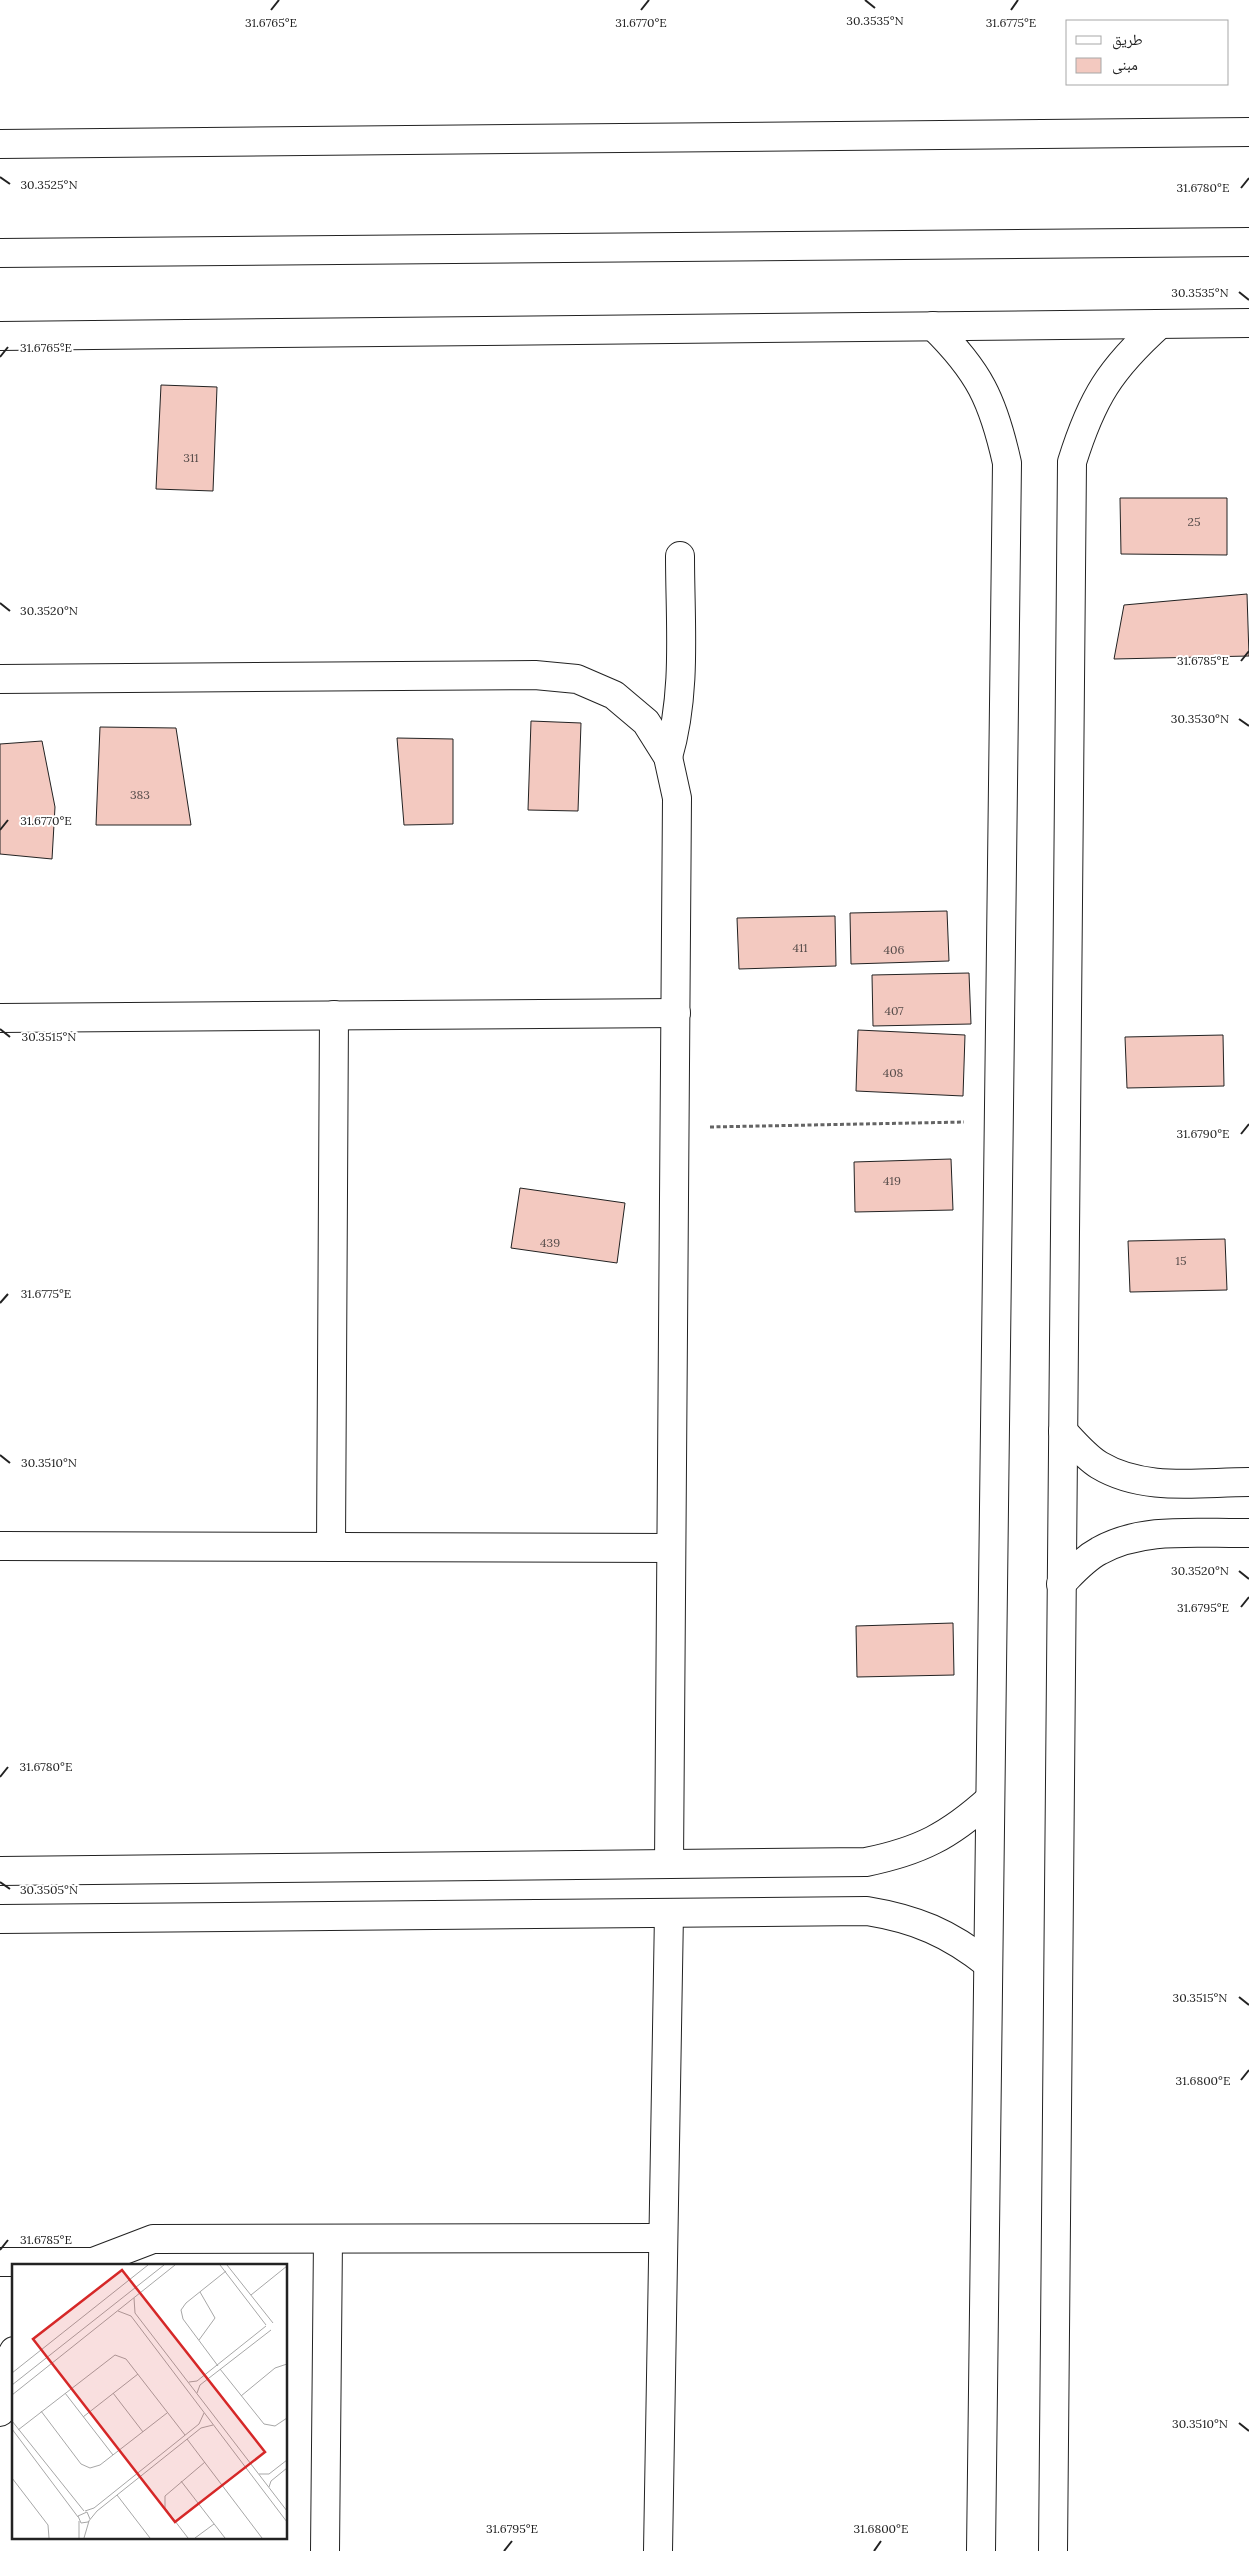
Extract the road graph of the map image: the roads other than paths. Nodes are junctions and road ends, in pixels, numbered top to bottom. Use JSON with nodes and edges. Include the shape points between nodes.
{"nodes":[{"id":1,"x":1249,"y":132,"type":"edge"},
{"id":2,"x":0,"y":144,"type":"edge"},
{"id":3,"x":1249,"y":242,"type":"edge"},
{"id":4,"x":0,"y":253,"type":"edge"},
{"id":5,"x":1249,"y":323,"type":"edge"},
{"id":6,"x":1160,"y":324,"type":"junction"},
{"id":7,"x":933,"y":326,"type":"junction"},
{"id":8,"x":0,"y":336,"type":"edge"},
{"id":9,"x":680,"y":556,"type":"dead end"},
{"id":10,"x":0,"y":679,"type":"edge"},
{"id":11,"x":668,"y":757,"type":"junction"},
{"id":12,"x":676,"y":1013,"type":"junction"},
{"id":13,"x":334,"y":1015,"type":"junction"},
{"id":14,"x":0,"y":1018,"type":"edge"},
{"id":15,"x":1063,"y":1431,"type":"junction"},
{"id":16,"x":1249,"y":1482,"type":"edge"},
{"id":17,"x":1249,"y":1533,"type":"edge"},
{"id":18,"x":0,"y":1546,"type":"edge"},
{"id":19,"x":332,"y":1547,"type":"junction"},
{"id":20,"x":671,"y":1548,"type":"junction"},
{"id":21,"x":1061,"y":1584,"type":"junction"},
{"id":22,"x":990,"y":1799,"type":"junction"},
{"id":23,"x":668,"y":1864,"type":"junction"},
{"id":24,"x":0,"y":1871,"type":"edge"},
{"id":25,"x":669,"y":1913,"type":"junction"},
{"id":26,"x":0,"y":1919,"type":"edge"},
{"id":27,"x":988,"y":1964,"type":"junction"},
{"id":28,"x":328,"y":2238,"type":"junction"},
{"id":29,"x":664,"y":2238,"type":"junction"},
{"id":30,"x":0,"y":2262,"type":"edge"},
{"id":31,"x":87,"y":2263,"type":"edge"},
{"id":32,"x":12,"y":2354,"type":"edge"},
{"id":33,"x":0,"y":2412,"type":"edge"},
{"id":34,"x":324,"y":2551,"type":"edge"},
{"id":35,"x":658,"y":2551,"type":"edge"},
{"id":36,"x":981,"y":2551,"type":"edge"},
{"id":37,"x":1053,"y":2551,"type":"edge"}],
"edges":[{"from":1,"to":2,"type":"street"},
{"from":3,"to":4,"type":"street"},
{"from":5,"to":6,"type":"street"},
{"from":6,"to":7,"type":"street"},
{"from":6,"to":15,"type":"street","via":[[1129,352],[1104,385],[1085,422],[1072,462]]},
{"from":7,"to":8,"type":"street"},
{"from":7,"to":22,"type":"street","via":[[961,354],[983,387],[998,424],[1007,463]]},
{"from":9,"to":11,"type":"street","via":[[680,700]]},
{"from":10,"to":11,"type":"street","via":[[525,675],[576,679],[614,695],[646,722]]},
{"from":11,"to":12,"type":"street","via":[[677,798]]},
{"from":12,"to":13,"type":"street"},
{"from":12,"to":20,"type":"street"},
{"from":13,"to":14,"type":"street"},
{"from":13,"to":19,"type":"street"},
{"from":15,"to":16,"type":"street","via":[[1098,1464],[1121,1476],[1146,1483]]},
{"from":15,"to":21,"type":"street"},
{"from":17,"to":21,"type":"street","via":[[1136,1537],[1098,1551]]},
{"from":18,"to":19,"type":"street"},
{"from":19,"to":20,"type":"street"},
{"from":20,"to":23,"type":"street"},
{"from":21,"to":37,"type":"street"},
{"from":22,"to":23,"type":"street","via":[[964,1822],[934,1841],[901,1855],[866,1862]]},
{"from":22,"to":27,"type":"street"},
{"from":23,"to":24,"type":"street"},
{"from":25,"to":26,"type":"street"},
{"from":25,"to":27,"type":"street","via":[[867,1911],[932,1928],[961,1943]]},
{"from":25,"to":29,"type":"street"},
{"from":27,"to":36,"type":"street"},
{"from":28,"to":29,"type":"street"},
{"from":28,"to":31,"type":"street","via":[[153,2239]]},
{"from":28,"to":34,"type":"street"},
{"from":29,"to":35,"type":"street"},
{"from":30,"to":31,"type":"street"},
{"from":32,"to":33,"type":"street","via":[[6,2365]]}]}
